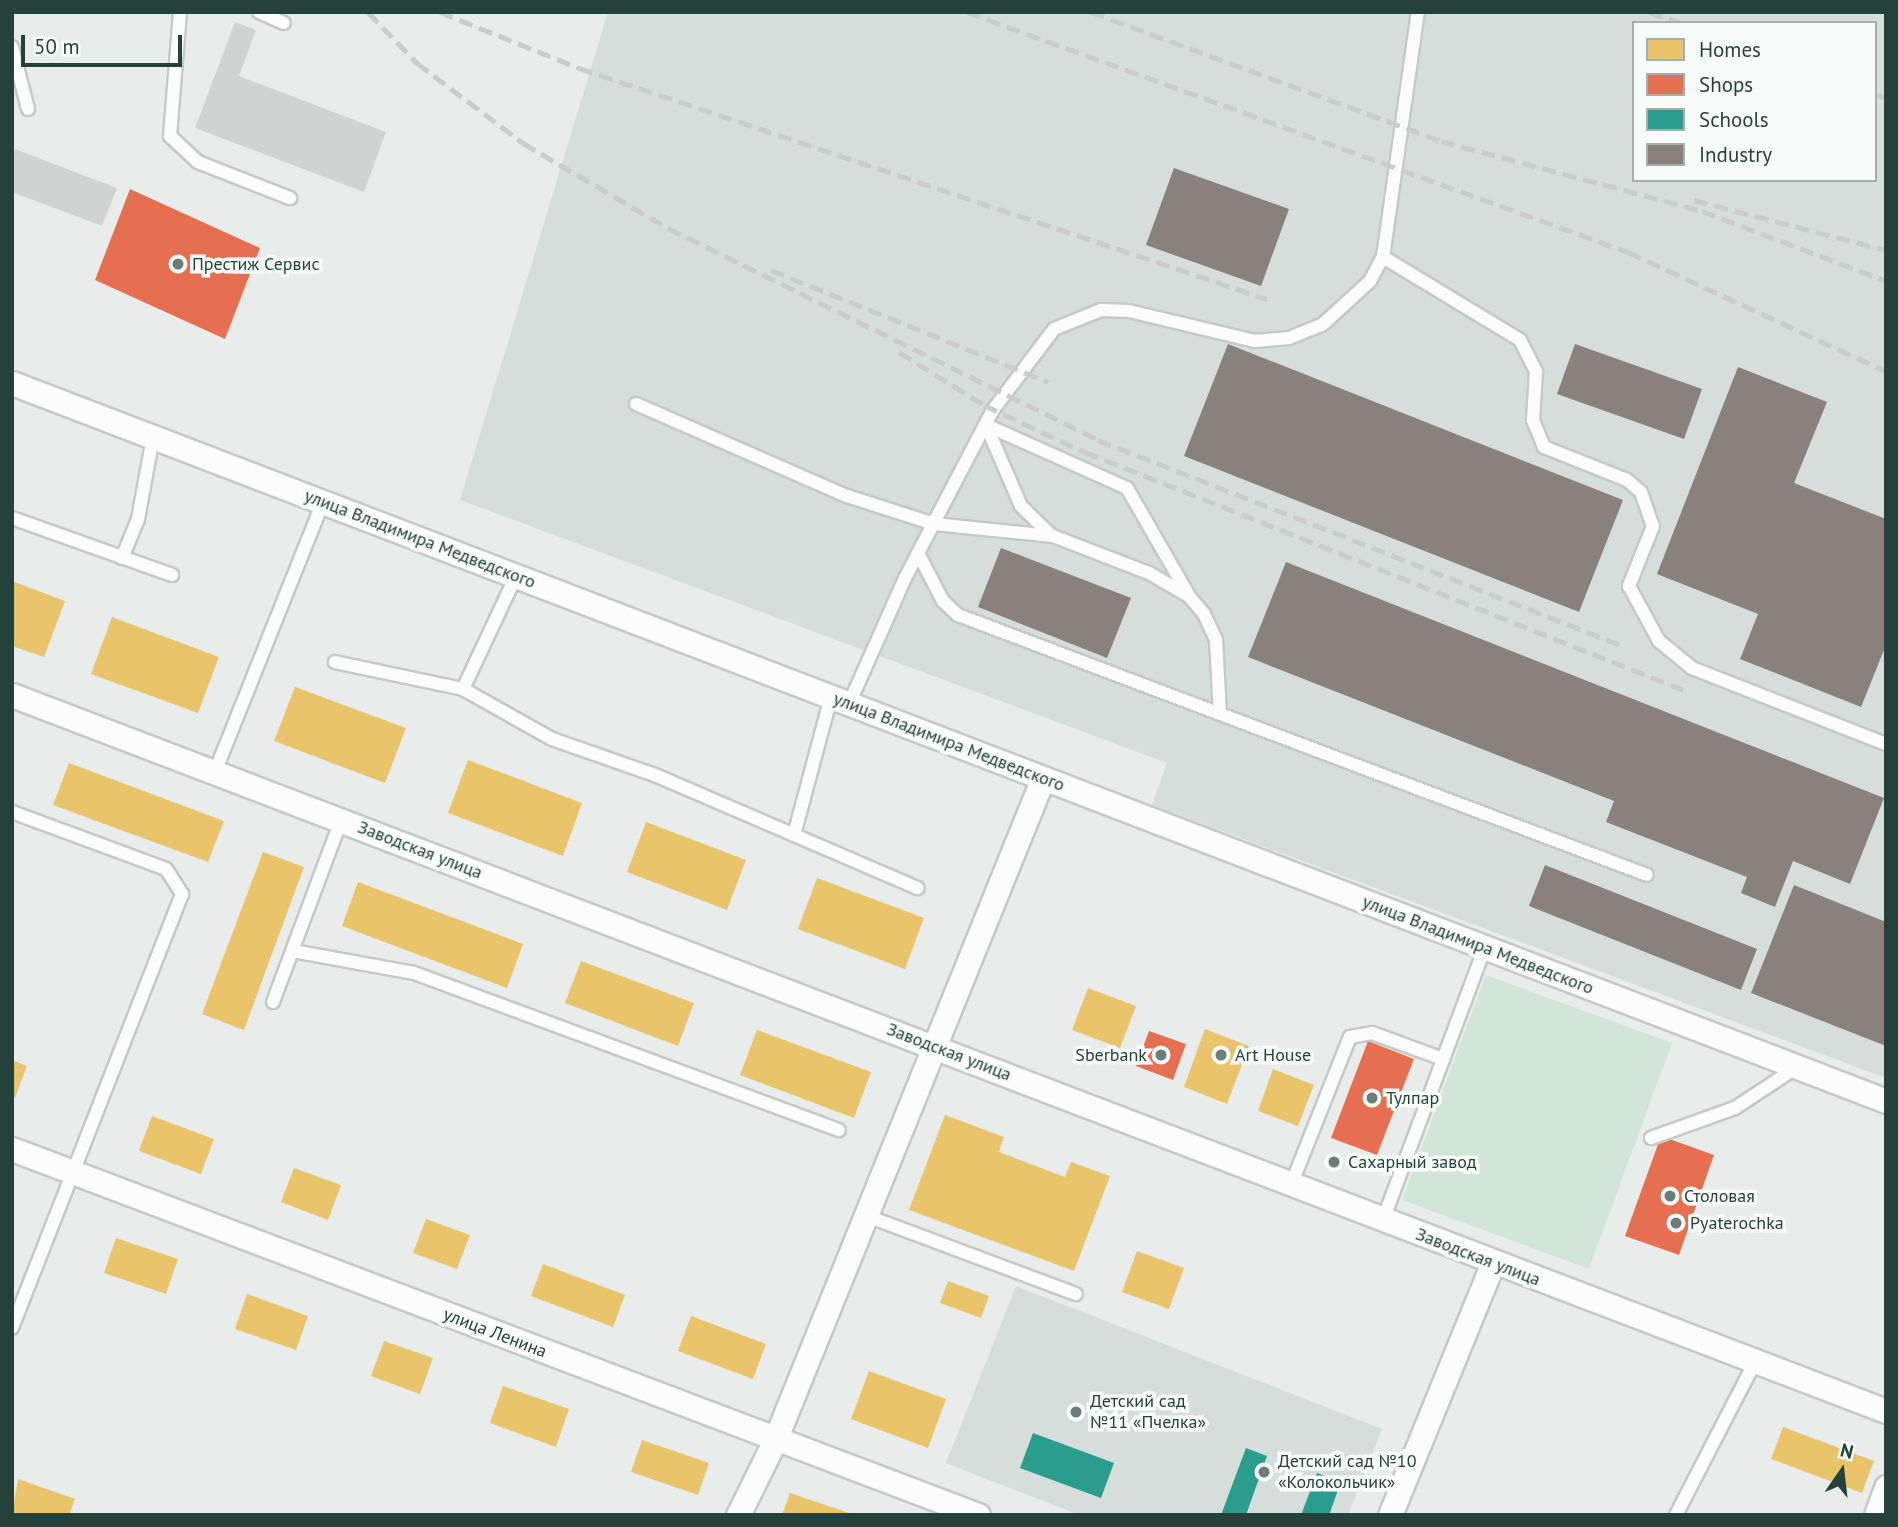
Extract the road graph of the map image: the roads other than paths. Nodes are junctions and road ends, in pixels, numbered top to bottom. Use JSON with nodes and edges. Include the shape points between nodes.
{"nodes":[{"id":1,"x":180,"y":12,"type":"edge"},
{"id":2,"x":259,"y":12,"type":"edge"},
{"id":3,"x":1418,"y":12,"type":"edge"},
{"id":4,"x":284,"y":23,"type":"dead end"},
{"id":5,"x":12,"y":47,"type":"edge"},
{"id":6,"x":28,"y":109,"type":"dead end"},
{"id":7,"x":290,"y":198,"type":"dead end"},
{"id":8,"x":1383,"y":257,"type":"junction"},
{"id":9,"x":12,"y":383,"type":"edge"},
{"id":10,"x":636,"y":404,"type":"dead end"},
{"id":11,"x":986,"y":425,"type":"junction"},
{"id":12,"x":153,"y":437,"type":"junction"},
{"id":13,"x":323,"y":502,"type":"junction"},
{"id":14,"x":12,"y":518,"type":"edge"},
{"id":15,"x":934,"y":524,"type":"junction"},
{"id":16,"x":1052,"y":536,"type":"junction"},
{"id":17,"x":918,"y":553,"type":"junction"},
{"id":18,"x":122,"y":558,"type":"junction"},
{"id":19,"x":172,"y":575,"type":"dead end"},
{"id":20,"x":516,"y":576,"type":"junction"},
{"id":21,"x":1189,"y":596,"type":"junction"},
{"id":22,"x":335,"y":662,"type":"dead end"},
{"id":23,"x":463,"y":689,"type":"junction"},
{"id":24,"x":12,"y":695,"type":"edge"},
{"id":25,"x":840,"y":700,"type":"junction"},
{"id":26,"x":1220,"y":714,"type":"junction"},
{"id":27,"x":1886,"y":744,"type":"edge"},
{"id":28,"x":215,"y":772,"type":"junction"},
{"id":29,"x":1043,"y":778,"type":"junction"},
{"id":30,"x":12,"y":812,"type":"edge"},
{"id":31,"x":341,"y":820,"type":"junction"},
{"id":32,"x":794,"y":835,"type":"junction"},
{"id":33,"x":1647,"y":875,"type":"dead end"},
{"id":34,"x":918,"y":888,"type":"dead end"},
{"id":35,"x":1485,"y":947,"type":"junction"},
{"id":36,"x":293,"y":951,"type":"junction"},
{"id":37,"x":273,"y":1002,"type":"dead end"},
{"id":38,"x":937,"y":1047,"type":"junction"},
{"id":39,"x":1443,"y":1059,"type":"junction"},
{"id":40,"x":1797,"y":1067,"type":"junction"},
{"id":41,"x":1886,"y":1101,"type":"edge"},
{"id":42,"x":839,"y":1130,"type":"dead end"},
{"id":43,"x":1651,"y":1138,"type":"dead end"},
{"id":44,"x":12,"y":1149,"type":"edge"},
{"id":45,"x":71,"y":1171,"type":"junction"},
{"id":46,"x":1291,"y":1185,"type":"junction"},
{"id":47,"x":867,"y":1216,"type":"junction"},
{"id":48,"x":1383,"y":1220,"type":"junction"},
{"id":49,"x":1493,"y":1263,"type":"junction"},
{"id":50,"x":1076,"y":1294,"type":"dead end"},
{"id":51,"x":12,"y":1328,"type":"edge"},
{"id":52,"x":1755,"y":1362,"type":"junction"},
{"id":53,"x":1886,"y":1411,"type":"edge"},
{"id":54,"x":775,"y":1440,"type":"junction"},
{"id":55,"x":1886,"y":1488,"type":"edge"},
{"id":56,"x":738,"y":1515,"type":"edge"},
{"id":57,"x":978,"y":1515,"type":"edge"},
{"id":58,"x":1390,"y":1515,"type":"edge"},
{"id":59,"x":1676,"y":1515,"type":"edge"},
{"id":60,"x":1876,"y":1515,"type":"edge"}],
"edges":[{"from":1,"to":7,"type":"lane","via":[[170,136],[198,162]]},
{"from":2,"to":4,"type":"lane"},
{"from":3,"to":8,"type":"lane"},
{"from":5,"to":6,"type":"lane"},
{"from":8,"to":11,"type":"lane","via":[[1350,305],[1289,338],[1255,341],[1129,311],[1077,316],[1037,345]]},
{"from":8,"to":27,"type":"lane","via":[[1520,341],[1536,372],[1533,420],[1544,447],[1627,480],[1641,492],[1653,526],[1629,586],[1659,641],[1692,668]]},
{"from":9,"to":12,"type":"street","name":"улица Владимира Медведского"},
{"from":10,"to":15,"type":"lane","via":[[793,476]]},
{"from":11,"to":15,"type":"lane"},
{"from":11,"to":16,"type":"lane","via":[[1021,506]]},
{"from":11,"to":21,"type":"lane","via":[[1127,488]]},
{"from":12,"to":13,"type":"street","name":"улица Владимира Медведского"},
{"from":12,"to":18,"type":"lane","via":[[138,519]]},
{"from":13,"to":20,"type":"street","name":"улица Владимира Медведского"},
{"from":13,"to":28,"type":"lane"},
{"from":14,"to":18,"type":"lane"},
{"from":15,"to":16,"type":"lane"},
{"from":15,"to":17,"type":"lane"},
{"from":16,"to":21,"type":"lane","via":[[1107,553]]},
{"from":17,"to":25,"type":"lane"},
{"from":17,"to":26,"type":"lane","via":[[943,601],[958,615]]},
{"from":18,"to":19,"type":"lane"},
{"from":20,"to":23,"type":"lane"},
{"from":20,"to":25,"type":"street","name":"улица Владимира Медведского"},
{"from":21,"to":26,"type":"lane","via":[[1216,640]]},
{"from":22,"to":23,"type":"lane"},
{"from":23,"to":32,"type":"lane","via":[[552,739]]},
{"from":24,"to":28,"type":"street","name":"Заводская улица"},
{"from":25,"to":29,"type":"street","name":"улица Владимира Медведского"},
{"from":25,"to":32,"type":"lane"},
{"from":26,"to":33,"type":"lane"},
{"from":28,"to":31,"type":"street","name":"Заводская улица"},
{"from":29,"to":35,"type":"street","name":"улица Владимира Медведского"},
{"from":29,"to":38,"type":"street"},
{"from":30,"to":45,"type":"lane","via":[[166,869],[182,894]]},
{"from":31,"to":36,"type":"lane"},
{"from":31,"to":38,"type":"street","name":"Заводская улица"},
{"from":32,"to":34,"type":"lane"},
{"from":35,"to":39,"type":"lane"},
{"from":35,"to":40,"type":"street","name":"улица Владимира Медведского"},
{"from":36,"to":37,"type":"lane"},
{"from":36,"to":42,"type":"lane","via":[[414,973]]},
{"from":38,"to":46,"type":"street","name":"Заводская улица"},
{"from":38,"to":47,"type":"street"},
{"from":39,"to":46,"type":"lane","via":[[1371,1033],[1350,1037]]},
{"from":39,"to":48,"type":"lane"},
{"from":40,"to":41,"type":"street","name":"улица Владимира Медведского"},
{"from":40,"to":43,"type":"lane","via":[[1735,1108]]},
{"from":44,"to":45,"type":"street","name":"улица Ленина"},
{"from":45,"to":51,"type":"lane"},
{"from":45,"to":54,"type":"street","name":"улица Ленина"},
{"from":46,"to":48,"type":"street","name":"Заводская улица"},
{"from":47,"to":50,"type":"lane"},
{"from":47,"to":54,"type":"street"},
{"from":48,"to":49,"type":"street","name":"Заводская улица"},
{"from":49,"to":52,"type":"street","name":"Заводская улица"},
{"from":49,"to":58,"type":"street"},
{"from":52,"to":53,"type":"street","name":"Заводская улица"},
{"from":52,"to":59,"type":"lane"},
{"from":54,"to":56,"type":"street"},
{"from":54,"to":57,"type":"street","name":"улица Ленина"},
{"from":55,"to":60,"type":"street"}]}
